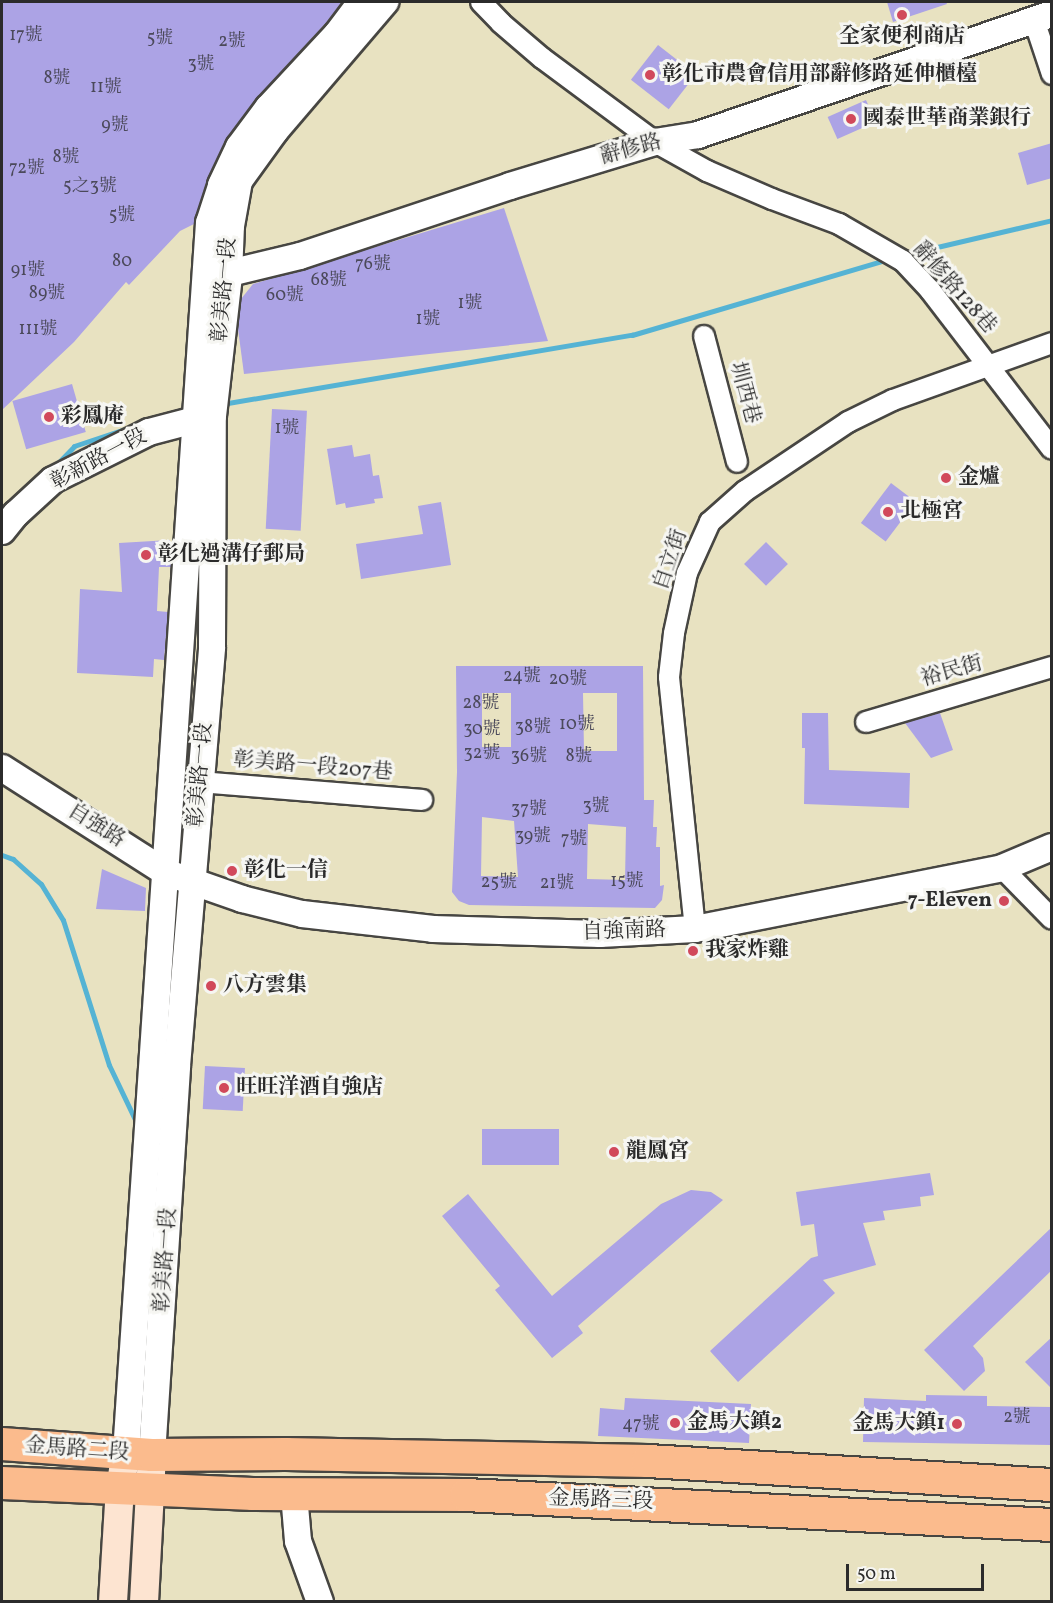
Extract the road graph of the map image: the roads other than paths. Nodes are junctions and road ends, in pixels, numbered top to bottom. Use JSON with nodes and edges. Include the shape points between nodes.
{"nodes":[{"id":1,"x":361,"y":2,"type":"edge"},
{"id":2,"x":385,"y":2,"type":"edge"},
{"id":3,"x":481,"y":2,"type":"edge"},
{"id":4,"x":1043,"y":17,"type":"edge"},
{"id":5,"x":1052,"y":74,"type":"edge"},
{"id":6,"x":655,"y":142,"type":"junction"},
{"id":7,"x":218,"y":277,"type":"junction"},
{"id":8,"x":704,"y":336,"type":"dead end"},
{"id":9,"x":1052,"y":343,"type":"edge"},
{"id":10,"x":988,"y":364,"type":"junction"},
{"id":11,"x":204,"y":418,"type":"junction"},
{"id":12,"x":1052,"y":449,"type":"edge"},
{"id":13,"x":737,"y":462,"type":"dead end"},
{"id":14,"x":2,"y":531,"type":"edge"},
{"id":15,"x":1052,"y":667,"type":"edge"},
{"id":16,"x":866,"y":722,"type":"dead end"},
{"id":17,"x":2,"y":768,"type":"edge"},
{"id":18,"x":201,"y":782,"type":"junction"},
{"id":19,"x":422,"y":800,"type":"dead end"},
{"id":20,"x":1052,"y":847,"type":"edge"},
{"id":21,"x":1002,"y":868,"type":"junction"},
{"id":22,"x":165,"y":872,"type":"junction"},
{"id":23,"x":192,"y":881,"type":"junction"},
{"id":24,"x":1052,"y":919,"type":"edge"},
{"id":25,"x":695,"y":929,"type":"junction"},
{"id":26,"x":2,"y":1444,"type":"edge"},
{"id":27,"x":139,"y":1454,"type":"junction"},
{"id":28,"x":2,"y":1483,"type":"edge"},
{"id":29,"x":1052,"y":1485,"type":"edge"},
{"id":30,"x":135,"y":1490,"type":"junction"},
{"id":31,"x":294,"y":1494,"type":"junction"},
{"id":32,"x":1052,"y":1525,"type":"edge"},
{"id":33,"x":112,"y":1602,"type":"edge"},
{"id":34,"x":144,"y":1602,"type":"edge"},
{"id":35,"x":320,"y":1602,"type":"edge"}],
"edges":[{"from":1,"to":7,"type":"street","name":"彰美路一段","via":[[239,147],[209,223]]},
{"from":2,"to":7,"type":"street","name":"彰美路一段","via":[[275,131],[239,181]]},
{"from":3,"to":6,"type":"street","name":"辭修路128巷","via":[[542,58]]},
{"from":4,"to":5,"type":"street"},
{"from":4,"to":6,"type":"street","name":"辭修路","via":[[698,135]]},
{"from":6,"to":7,"type":"street","name":"辭修路","via":[[300,256]]},
{"from":6,"to":10,"type":"street","name":"辭修路128巷","via":[[707,171],[839,224],[903,261]]},
{"from":7,"to":11,"type":"street","name":"彰美路一段"},
{"from":8,"to":13,"type":"street","name":"圳西巷"},
{"from":9,"to":10,"type":"street","name":"自立街"},
{"from":10,"to":12,"type":"street","name":"辭修路128巷"},
{"from":10,"to":25,"type":"street","name":"自立街","via":[[893,400],[848,422],[745,491],[710,522],[687,573],[669,677]]},
{"from":11,"to":14,"type":"street","name":"彰新路一段","via":[[149,432],[53,480]]},
{"from":11,"to":18,"type":"street","name":"彰美路一段","via":[[212,647]]},
{"from":11,"to":22,"type":"street","name":"彰美路一段"},
{"from":15,"to":16,"type":"street","name":"裕民街"},
{"from":17,"to":22,"type":"street","name":"自強路"},
{"from":18,"to":19,"type":"street","name":"彰美路一段207巷"},
{"from":18,"to":23,"type":"street","name":"彰美路一段"},
{"from":20,"to":21,"type":"street","name":"自強南路"},
{"from":21,"to":24,"type":"street"},
{"from":21,"to":25,"type":"street","name":"自強南路"},
{"from":22,"to":23,"type":"street","name":"自強路"},
{"from":22,"to":27,"type":"street","name":"彰美路一段"},
{"from":23,"to":25,"type":"street","name":"自強南路","via":[[302,914],[433,929],[600,934]]},
{"from":23,"to":27,"type":"street","name":"彰美路一段"},
{"from":26,"to":27,"type":"main road","name":"金馬路二段"},
{"from":27,"to":29,"type":"main road","name":"金馬路三段","via":[[648,1461]]},
{"from":27,"to":30,"type":"main road","name":"彰美路一段"},
{"from":28,"to":30,"type":"main road","name":"金馬路二段"},
{"from":30,"to":31,"type":"main road","name":"金馬路三段"},
{"from":30,"to":33,"type":"main road","name":"彰美路一段"},
{"from":30,"to":34,"type":"main road","name":"彰美路一段"},
{"from":31,"to":32,"type":"main road","name":"金馬路三段","via":[[489,1496]]},
{"from":31,"to":35,"type":"street","via":[[298,1541]]}]}
